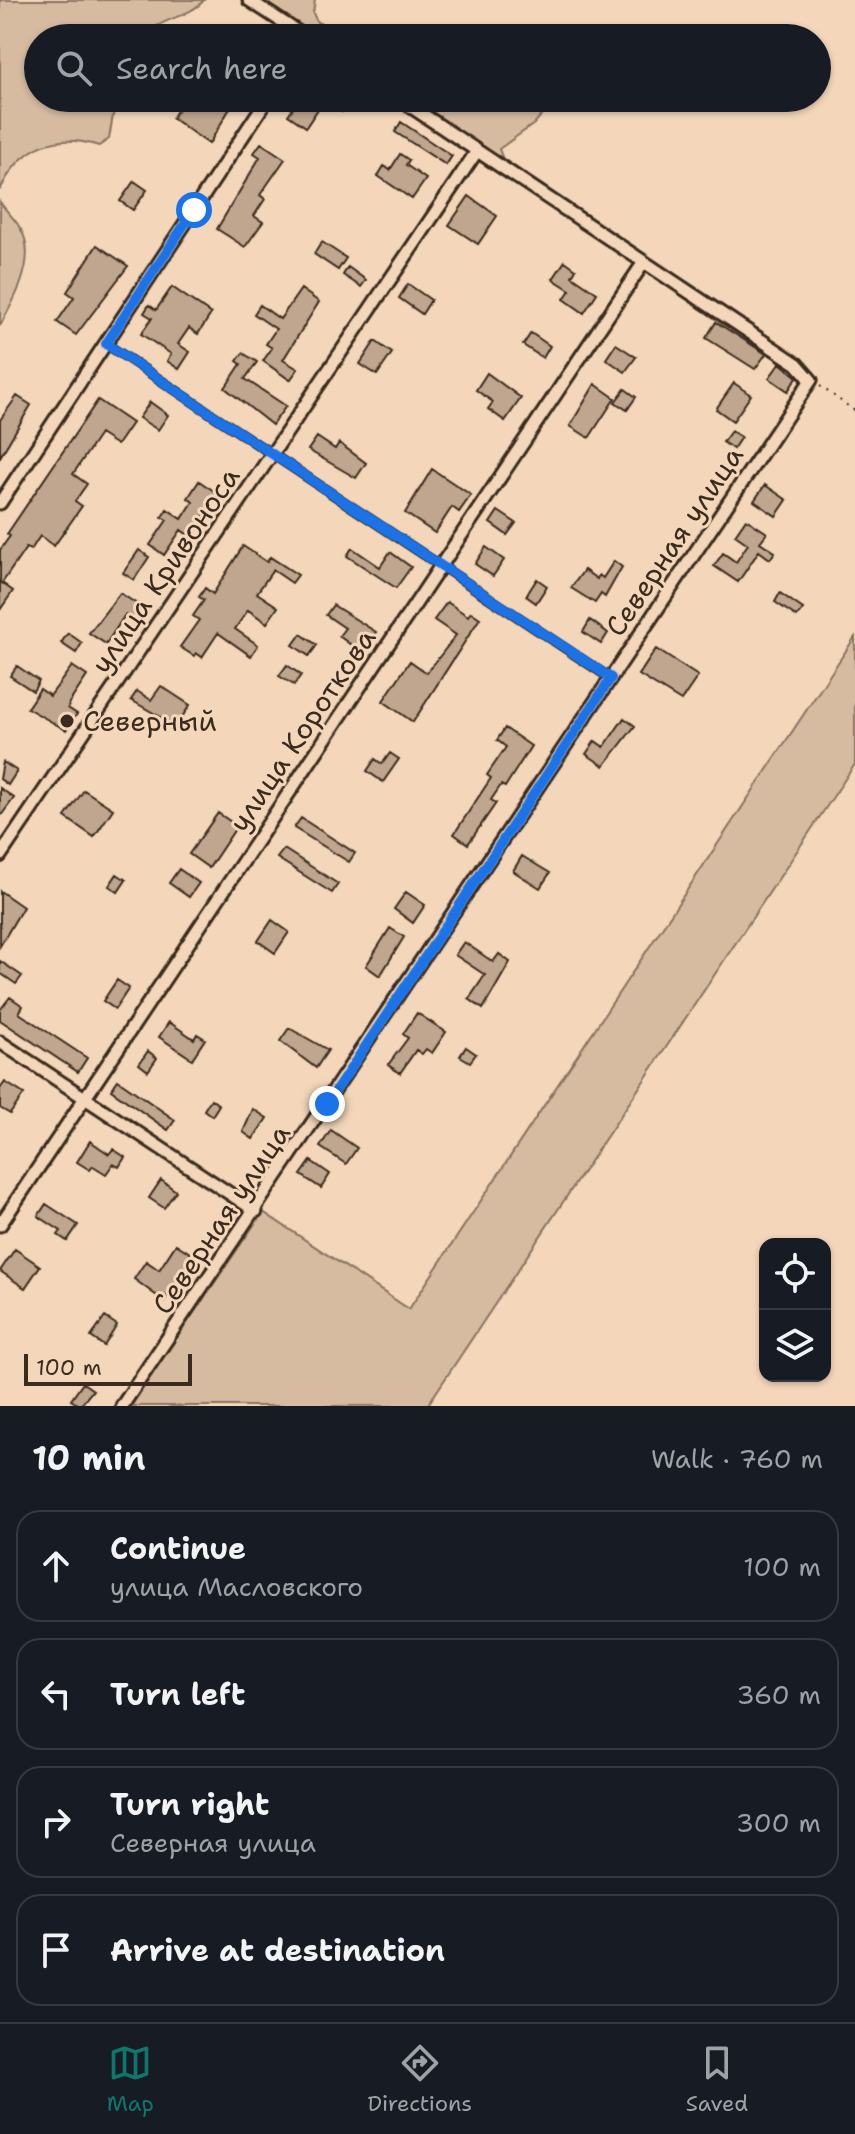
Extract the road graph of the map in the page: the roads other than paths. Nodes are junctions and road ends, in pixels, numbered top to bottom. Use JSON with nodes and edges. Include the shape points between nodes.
{"nodes":[{"id":1,"x":249,"y":0,"type":"edge"},
{"id":2,"x":286,"y":24,"type":"edge"},
{"id":3,"x":259,"y":112,"type":"edge"},
{"id":4,"x":419,"y":112,"type":"edge"},
{"id":5,"x":477,"y":151,"type":"junction"},
{"id":6,"x":644,"y":262,"type":"junction"},
{"id":7,"x":106,"y":344,"type":"junction"},
{"id":8,"x":273,"y":455,"type":"junction"},
{"id":9,"x":0,"y":503,"type":"edge"},
{"id":10,"x":442,"y":566,"type":"junction"},
{"id":11,"x":611,"y":678,"type":"junction"},
{"id":12,"x":0,"y":856,"type":"edge"},
{"id":13,"x":0,"y":1042,"type":"edge"},
{"id":14,"x":84,"y":1098,"type":"junction"},
{"id":15,"x":256,"y":1211,"type":"junction"},
{"id":16,"x":0,"y":1225,"type":"edge"},
{"id":17,"x":122,"y":1406,"type":"edge"}],
"edges":[{"from":1,"to":2,"type":"street"},
{"from":3,"to":7,"type":"street"},
{"from":4,"to":5,"type":"street"},
{"from":5,"to":6,"type":"street"},
{"from":5,"to":8,"type":"street","name":"улица Кривоноса"},
{"from":6,"to":10,"type":"street","name":"улица Короткова"},
{"from":6,"to":11,"type":"street","name":"Северная улица","via":[[797,364],[811,380]]},
{"from":7,"to":8,"type":"lane"},
{"from":7,"to":9,"type":"street"},
{"from":8,"to":10,"type":"lane"},
{"from":8,"to":12,"type":"street","name":"улица Кривоноса"},
{"from":10,"to":11,"type":"lane"},
{"from":10,"to":14,"type":"street","name":"улица Короткова"},
{"from":11,"to":15,"type":"street","name":"Северная улица"},
{"from":13,"to":14,"type":"street"},
{"from":14,"to":15,"type":"street"},
{"from":14,"to":16,"type":"street","name":"улица Короткова"},
{"from":15,"to":17,"type":"street","name":"Северная улица"}]}
